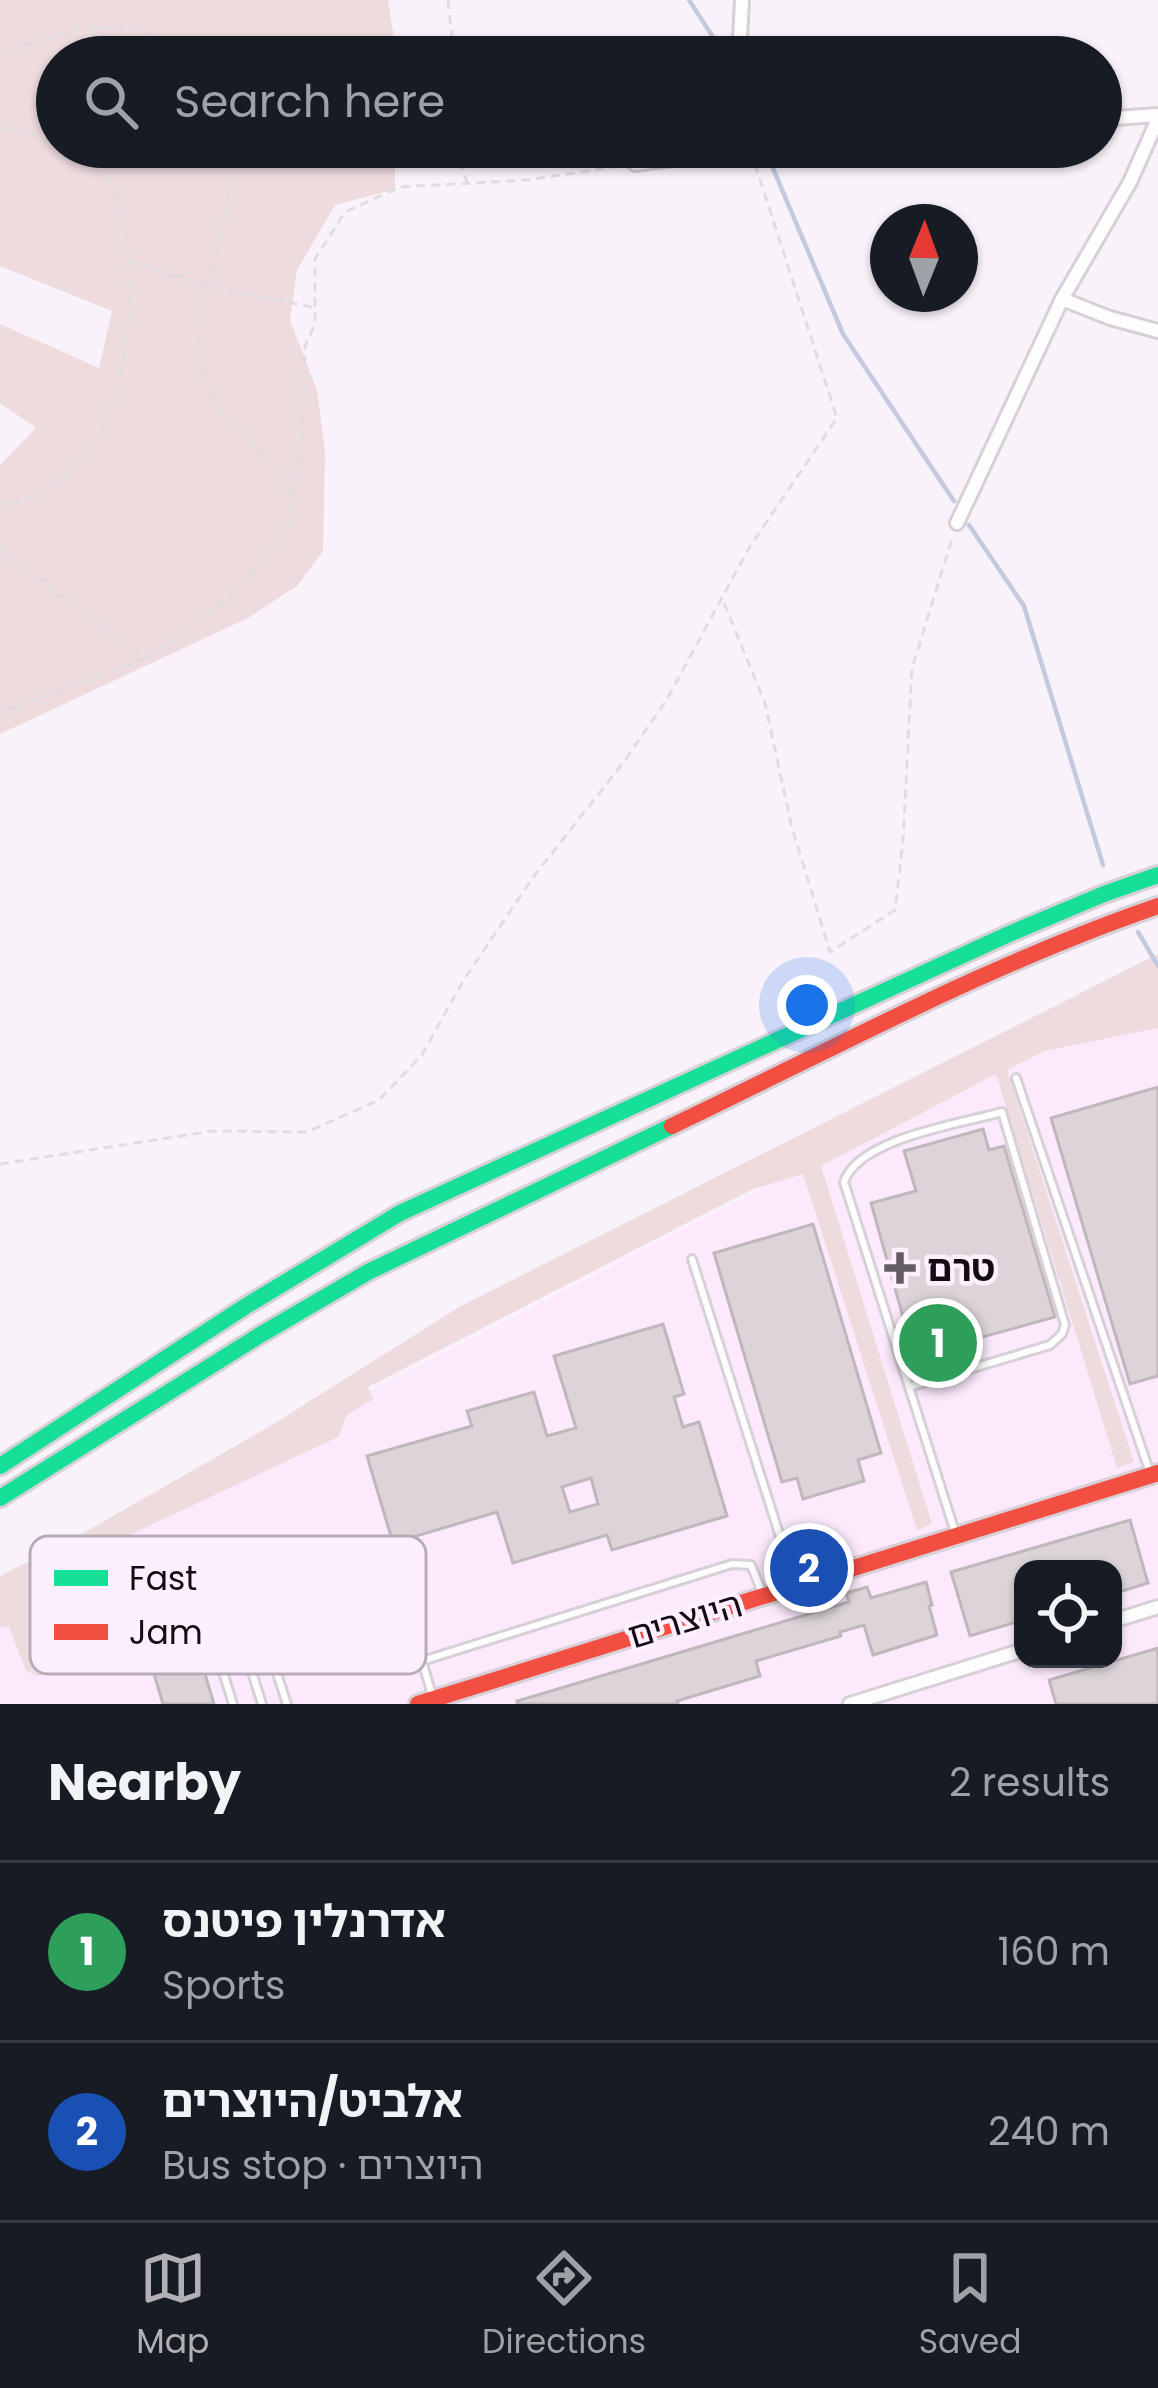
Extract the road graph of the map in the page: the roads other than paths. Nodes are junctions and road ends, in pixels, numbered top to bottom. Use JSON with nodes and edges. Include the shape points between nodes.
{"nodes":[{"id":1,"x":742,"y":0,"type":"edge"},
{"id":2,"x":740,"y":36,"type":"edge"},
{"id":3,"x":1158,"y":117,"type":"edge"},
{"id":4,"x":1122,"y":118,"type":"edge"},
{"id":5,"x":1062,"y":299,"type":"junction"},
{"id":6,"x":1158,"y":331,"type":"edge"},
{"id":7,"x":957,"y":523,"type":"road end"},
{"id":8,"x":1158,"y":875,"type":"edge"},
{"id":9,"x":1158,"y":906,"type":"edge"},
{"id":10,"x":1016,"y":1078,"type":"dead end"},
{"id":11,"x":692,"y":1258,"type":"dead end"},
{"id":12,"x":909,"y":1387,"type":"junction"},
{"id":13,"x":0,"y":1466,"type":"edge"},
{"id":14,"x":1154,"y":1474,"type":"edge"},
{"id":15,"x":0,"y":1498,"type":"edge"},
{"id":16,"x":956,"y":1536,"type":"junction"},
{"id":17,"x":796,"y":1586,"type":"junction"},
{"id":18,"x":764,"y":1596,"type":"junction"},
{"id":19,"x":1158,"y":1607,"type":"edge"},
{"id":20,"x":1122,"y":1619,"type":"edge"},
{"id":21,"x":1014,"y":1653,"type":"edge"},
{"id":22,"x":426,"y":1660,"type":"edge"},
{"id":23,"x":224,"y":1674,"type":"edge"},
{"id":24,"x":253,"y":1674,"type":"edge"},
{"id":25,"x":276,"y":1674,"type":"edge"},
{"id":26,"x":426,"y":1702,"type":"edge"},
{"id":27,"x":233,"y":1704,"type":"edge"},
{"id":28,"x":262,"y":1704,"type":"edge"},
{"id":29,"x":286,"y":1704,"type":"edge"},
{"id":30,"x":850,"y":1704,"type":"edge"}],
"edges":[{"from":1,"to":2,"type":"street"},
{"from":3,"to":4,"type":"street"},
{"from":3,"to":5,"type":"street"},
{"from":5,"to":6,"type":"street"},
{"from":5,"to":7,"type":"street"},
{"from":8,"to":13,"type":"main road","via":[[1009,934],[400,1213]]},
{"from":9,"to":15,"type":"main road","via":[[975,981],[368,1272]]},
{"from":10,"to":14,"type":"lane"},
{"from":11,"to":17,"type":"lane"},
{"from":12,"to":12,"type":"lane","via":[[846,1175],[886,1144],[1003,1112],[1065,1325],[1044,1347]]},
{"from":12,"to":16,"type":"lane"},
{"from":14,"to":16,"type":"main road","name":"היוצרים"},
{"from":16,"to":17,"type":"main road","name":"היוצרים"},
{"from":17,"to":18,"type":"main road","name":"היוצרים"},
{"from":18,"to":22,"type":"lane","via":[[751,1565],[732,1564]]},
{"from":18,"to":26,"type":"main road","name":"היוצרים"},
{"from":19,"to":20,"type":"street"},
{"from":21,"to":30,"type":"street"},
{"from":23,"to":27,"type":"lane"},
{"from":24,"to":28,"type":"lane"},
{"from":25,"to":29,"type":"lane"}]}
